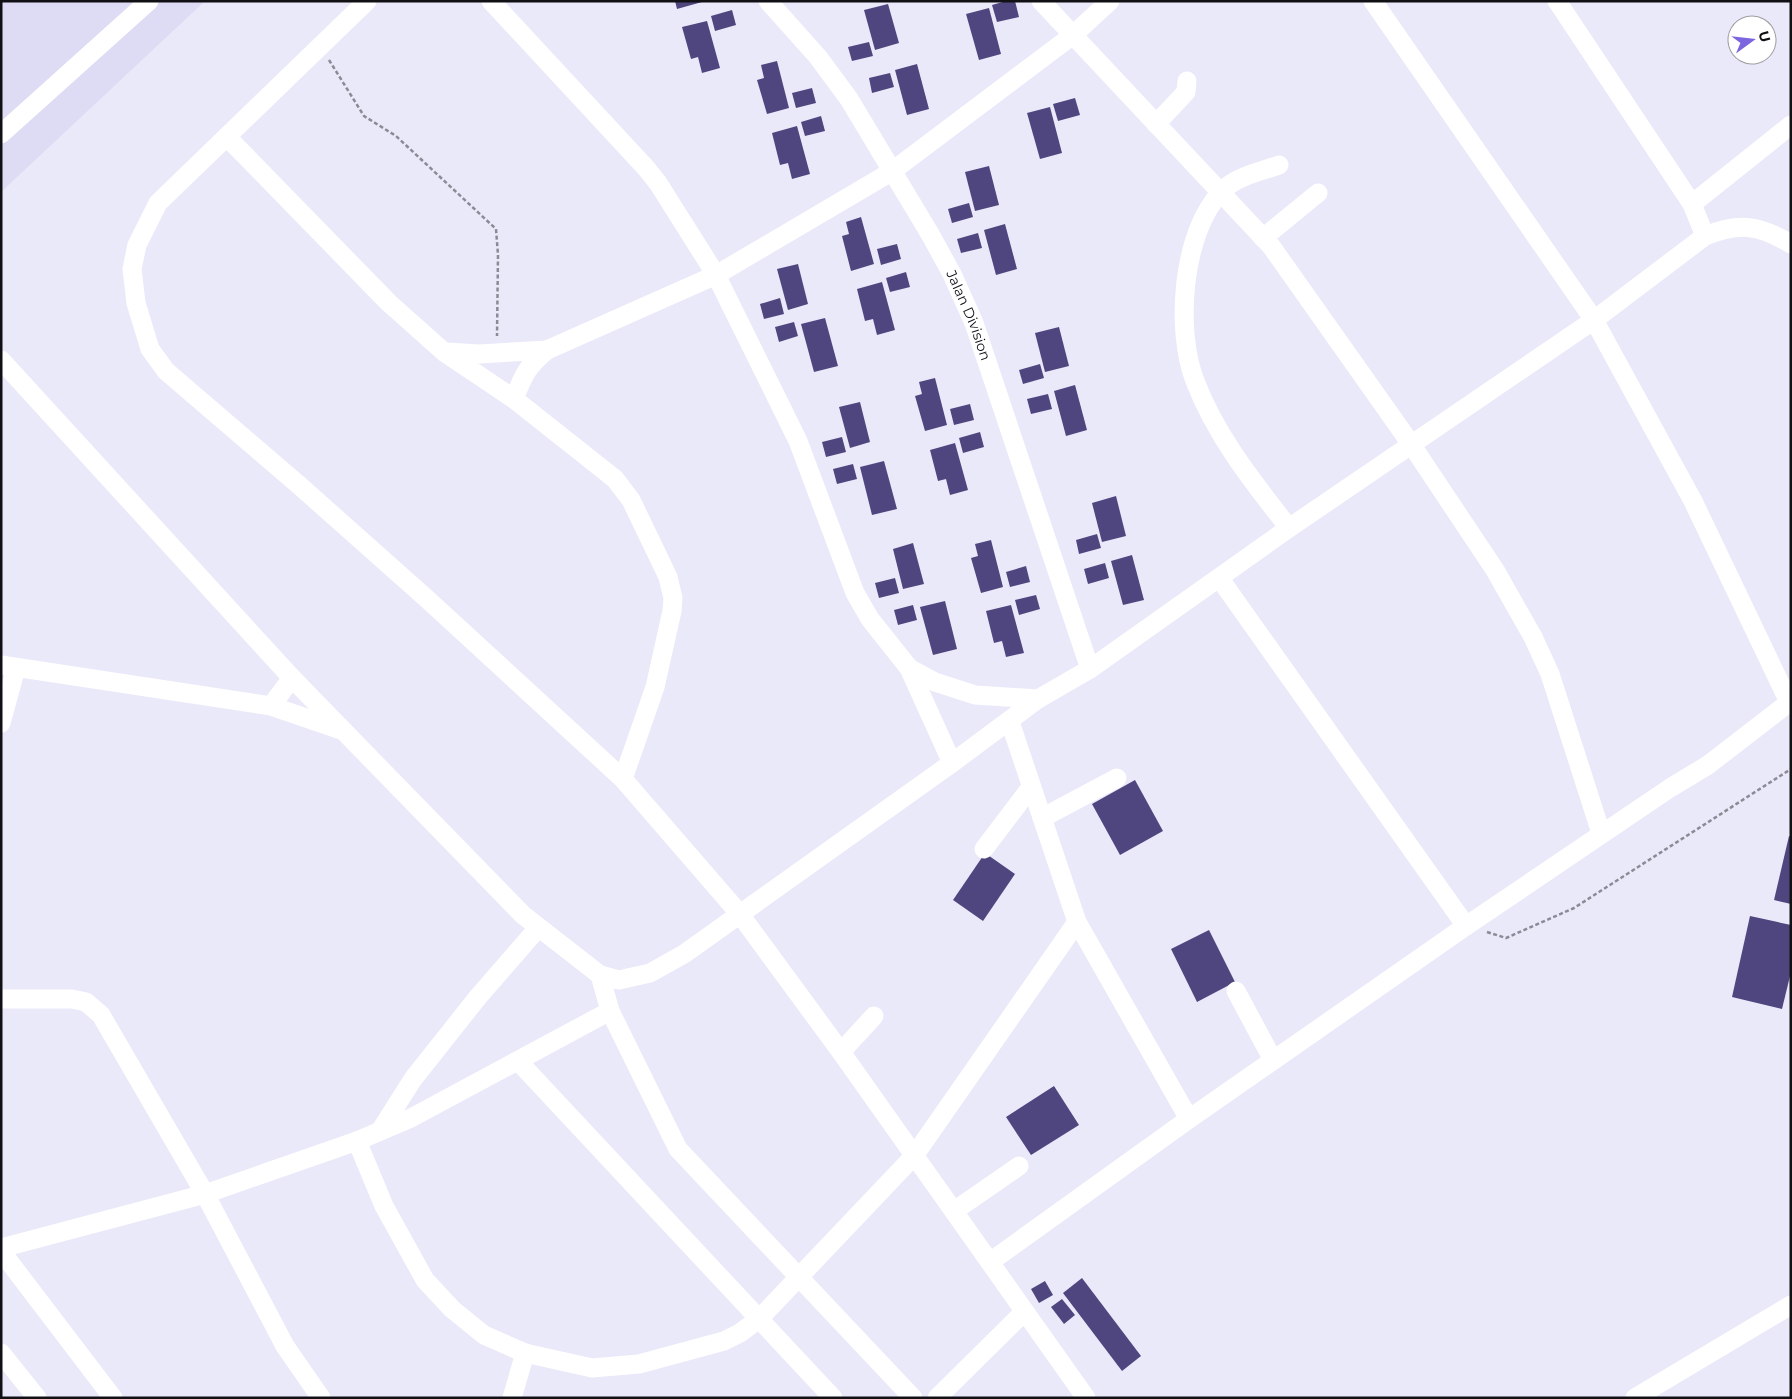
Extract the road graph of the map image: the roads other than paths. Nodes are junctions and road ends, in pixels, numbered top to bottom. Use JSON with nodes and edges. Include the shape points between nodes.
{"nodes":[{"id":1,"x":149,"y":1,"type":"edge"},
{"id":2,"x":367,"y":1,"type":"edge"},
{"id":3,"x":492,"y":1,"type":"edge"},
{"id":4,"x":768,"y":1,"type":"edge"},
{"id":5,"x":1041,"y":1,"type":"edge"},
{"id":6,"x":1110,"y":1,"type":"edge"},
{"id":7,"x":1373,"y":1,"type":"edge"},
{"id":8,"x":1557,"y":1,"type":"edge"},
{"id":9,"x":1072,"y":35,"type":"junction"},
{"id":10,"x":1187,"y":81,"type":"dead end"},
{"id":11,"x":1156,"y":124,"type":"junction"},
{"id":12,"x":1791,"y":125,"type":"edge"},
{"id":13,"x":1,"y":134,"type":"edge"},
{"id":14,"x":228,"y":136,"type":"junction"},
{"id":15,"x":1279,"y":165,"type":"dead end"},
{"id":16,"x":891,"y":172,"type":"junction"},
{"id":17,"x":1221,"y":192,"type":"junction"},
{"id":18,"x":1318,"y":193,"type":"dead end"},
{"id":19,"x":1692,"y":204,"type":"junction"},
{"id":20,"x":1705,"y":236,"type":"junction"},
{"id":21,"x":1264,"y":238,"type":"junction"},
{"id":22,"x":1791,"y":244,"type":"edge"},
{"id":23,"x":716,"y":275,"type":"junction"},
{"id":24,"x":1594,"y":320,"type":"junction"},
{"id":25,"x":547,"y":350,"type":"junction"},
{"id":26,"x":444,"y":352,"type":"junction"},
{"id":27,"x":1,"y":360,"type":"edge"},
{"id":28,"x":514,"y":399,"type":"junction"},
{"id":29,"x":1411,"y":444,"type":"junction"},
{"id":30,"x":1289,"y":528,"type":"junction"},
{"id":31,"x":1220,"y":579,"type":"junction"},
{"id":32,"x":9,"y":666,"type":"edge"},
{"id":33,"x":909,"y":668,"type":"junction"},
{"id":34,"x":1090,"y":669,"type":"junction"},
{"id":35,"x":292,"y":678,"type":"junction"},
{"id":36,"x":1038,"y":700,"type":"junction"},
{"id":37,"x":1790,"y":702,"type":"edge"},
{"id":38,"x":271,"y":706,"type":"junction"},
{"id":39,"x":1010,"y":722,"type":"junction"},
{"id":40,"x":1,"y":723,"type":"edge"},
{"id":41,"x":343,"y":730,"type":"junction"},
{"id":42,"x":952,"y":763,"type":"junction"},
{"id":43,"x":1117,"y":778,"type":"dead end"},
{"id":44,"x":622,"y":779,"type":"junction"},
{"id":45,"x":1031,"y":787,"type":"junction"},
{"id":46,"x":1042,"y":818,"type":"junction"},
{"id":47,"x":1601,"y":833,"type":"junction"},
{"id":48,"x":984,"y":849,"type":"dead end"},
{"id":49,"x":738,"y":913,"type":"junction"},
{"id":50,"x":1077,"y":922,"type":"junction"},
{"id":51,"x":1466,"y":926,"type":"junction"},
{"id":52,"x":538,"y":928,"type":"junction"},
{"id":53,"x":600,"y":975,"type":"junction"},
{"id":54,"x":1236,"y":991,"type":"dead end"},
{"id":55,"x":1,"y":999,"type":"edge"},
{"id":56,"x":610,"y":1011,"type":"junction"},
{"id":57,"x":874,"y":1016,"type":"dead end"},
{"id":58,"x":841,"y":1052,"type":"junction"},
{"id":59,"x":1273,"y":1060,"type":"junction"},
{"id":60,"x":518,"y":1061,"type":"junction"},
{"id":61,"x":1189,"y":1119,"type":"junction"},
{"id":62,"x":380,"y":1131,"type":"junction"},
{"id":63,"x":357,"y":1141,"type":"junction"},
{"id":64,"x":914,"y":1156,"type":"junction"},
{"id":65,"x":1019,"y":1166,"type":"dead end"},
{"id":66,"x":205,"y":1194,"type":"junction"},
{"id":67,"x":954,"y":1211,"type":"junction"},
{"id":68,"x":1,"y":1250,"type":"edge"},
{"id":69,"x":990,"y":1262,"type":"junction"},
{"id":70,"x":800,"y":1277,"type":"junction"},
{"id":71,"x":1791,"y":1305,"type":"edge"},
{"id":72,"x":1024,"y":1312,"type":"junction"},
{"id":73,"x":759,"y":1319,"type":"junction"},
{"id":74,"x":1,"y":1353,"type":"edge"},
{"id":75,"x":525,"y":1353,"type":"junction"},
{"id":76,"x":37,"y":1398,"type":"edge"},
{"id":77,"x":113,"y":1398,"type":"edge"},
{"id":78,"x":321,"y":1398,"type":"edge"},
{"id":79,"x":512,"y":1398,"type":"edge"},
{"id":80,"x":833,"y":1398,"type":"edge"},
{"id":81,"x":913,"y":1398,"type":"edge"},
{"id":82,"x":937,"y":1398,"type":"edge"},
{"id":83,"x":1086,"y":1398,"type":"edge"},
{"id":84,"x":1635,"y":1398,"type":"edge"}],
"edges":[{"from":1,"to":13,"type":"street"},
{"from":2,"to":14,"type":"street"},
{"from":3,"to":23,"type":"street","via":[[646,168]]},
{"from":4,"to":16,"type":"street","name":"Jalan Division","via":[[818,57],[849,99]]},
{"from":5,"to":9,"type":"street"},
{"from":6,"to":9,"type":"street"},
{"from":7,"to":24,"type":"street"},
{"from":8,"to":19,"type":"street"},
{"from":9,"to":11,"type":"street"},
{"from":9,"to":16,"type":"street"},
{"from":10,"to":11,"type":"street","via":[[1186,92]]},
{"from":11,"to":17,"type":"street"},
{"from":12,"to":19,"type":"street"},
{"from":14,"to":26,"type":"street","via":[[389,303]]},
{"from":14,"to":44,"type":"street","via":[[158,203],[137,246],[132,269],[136,303],[150,349],[166,371],[389,565]]},
{"from":15,"to":17,"type":"street","via":[[1242,177]]},
{"from":16,"to":23,"type":"street"},
{"from":16,"to":34,"type":"street","name":"Jalan Division","via":[[948,266],[974,323]]},
{"from":17,"to":21,"type":"street"},
{"from":17,"to":30,"type":"street","via":[[1202,217],[1193,244],[1187,277],[1186,344],[1194,380],[1214,422],[1242,467]]},
{"from":18,"to":21,"type":"street"},
{"from":19,"to":20,"type":"street"},
{"from":20,"to":22,"type":"street","via":[[1722,229],[1749,226],[1770,232]]},
{"from":20,"to":24,"type":"street"},
{"from":21,"to":29,"type":"street"},
{"from":23,"to":25,"type":"street"},
{"from":23,"to":33,"type":"street","via":[[798,441],[855,593],[870,619]]},
{"from":24,"to":29,"type":"street"},
{"from":24,"to":37,"type":"street","via":[[1693,501]]},
{"from":25,"to":26,"type":"street"},
{"from":25,"to":28,"type":"street","via":[[522,376]]},
{"from":26,"to":28,"type":"street"},
{"from":27,"to":35,"type":"street"},
{"from":28,"to":44,"type":"street","via":[[624,488],[671,587],[672,611],[655,687]]},
{"from":29,"to":30,"type":"street"},
{"from":29,"to":47,"type":"street","via":[[1494,570],[1533,637],[1550,674]]},
{"from":30,"to":31,"type":"street"},
{"from":31,"to":34,"type":"street"},
{"from":31,"to":51,"type":"street"},
{"from":32,"to":38,"type":"street"},
{"from":32,"to":40,"type":"street"},
{"from":33,"to":36,"type":"street","via":[[935,682],[968,693]]},
{"from":33,"to":42,"type":"street"},
{"from":34,"to":36,"type":"street"},
{"from":35,"to":38,"type":"street"},
{"from":35,"to":41,"type":"street"},
{"from":36,"to":39,"type":"street"},
{"from":37,"to":47,"type":"street","via":[[1708,765]]},
{"from":38,"to":41,"type":"street"},
{"from":39,"to":42,"type":"street"},
{"from":39,"to":45,"type":"street"},
{"from":41,"to":52,"type":"street"},
{"from":42,"to":49,"type":"street"},
{"from":43,"to":46,"type":"street"},
{"from":44,"to":49,"type":"street"},
{"from":45,"to":46,"type":"street"},
{"from":45,"to":48,"type":"street"},
{"from":46,"to":50,"type":"street"},
{"from":47,"to":51,"type":"street"},
{"from":49,"to":53,"type":"street","via":[[684,954],[650,973],[619,980]]},
{"from":49,"to":58,"type":"street"},
{"from":50,"to":61,"type":"street"},
{"from":50,"to":64,"type":"street"},
{"from":51,"to":59,"type":"street"},
{"from":52,"to":53,"type":"street"},
{"from":52,"to":62,"type":"street","via":[[413,1079]]},
{"from":53,"to":56,"type":"street"},
{"from":54,"to":59,"type":"street"},
{"from":55,"to":66,"type":"street","via":[[72,999],[86,1002],[102,1015]]},
{"from":56,"to":60,"type":"street"},
{"from":56,"to":70,"type":"street","via":[[678,1149]]},
{"from":57,"to":58,"type":"street"},
{"from":58,"to":64,"type":"street"},
{"from":59,"to":61,"type":"street"},
{"from":60,"to":62,"type":"street"},
{"from":60,"to":73,"type":"street"},
{"from":61,"to":69,"type":"street"},
{"from":62,"to":63,"type":"street"},
{"from":63,"to":66,"type":"street"},
{"from":63,"to":75,"type":"street","via":[[384,1206],[425,1280],[452,1309],[484,1335]]},
{"from":64,"to":67,"type":"street"},
{"from":64,"to":70,"type":"street"},
{"from":65,"to":67,"type":"street"},
{"from":66,"to":68,"type":"street"},
{"from":66,"to":78,"type":"street","via":[[286,1346]]},
{"from":67,"to":69,"type":"street"},
{"from":68,"to":77,"type":"street"},
{"from":69,"to":72,"type":"street"},
{"from":70,"to":73,"type":"street"},
{"from":70,"to":81,"type":"street"},
{"from":71,"to":84,"type":"street"},
{"from":72,"to":82,"type":"street"},
{"from":72,"to":83,"type":"street"},
{"from":73,"to":75,"type":"street","via":[[724,1341],[639,1364],[592,1368]]},
{"from":73,"to":80,"type":"street"},
{"from":74,"to":76,"type":"street"},
{"from":75,"to":79,"type":"street"}]}
